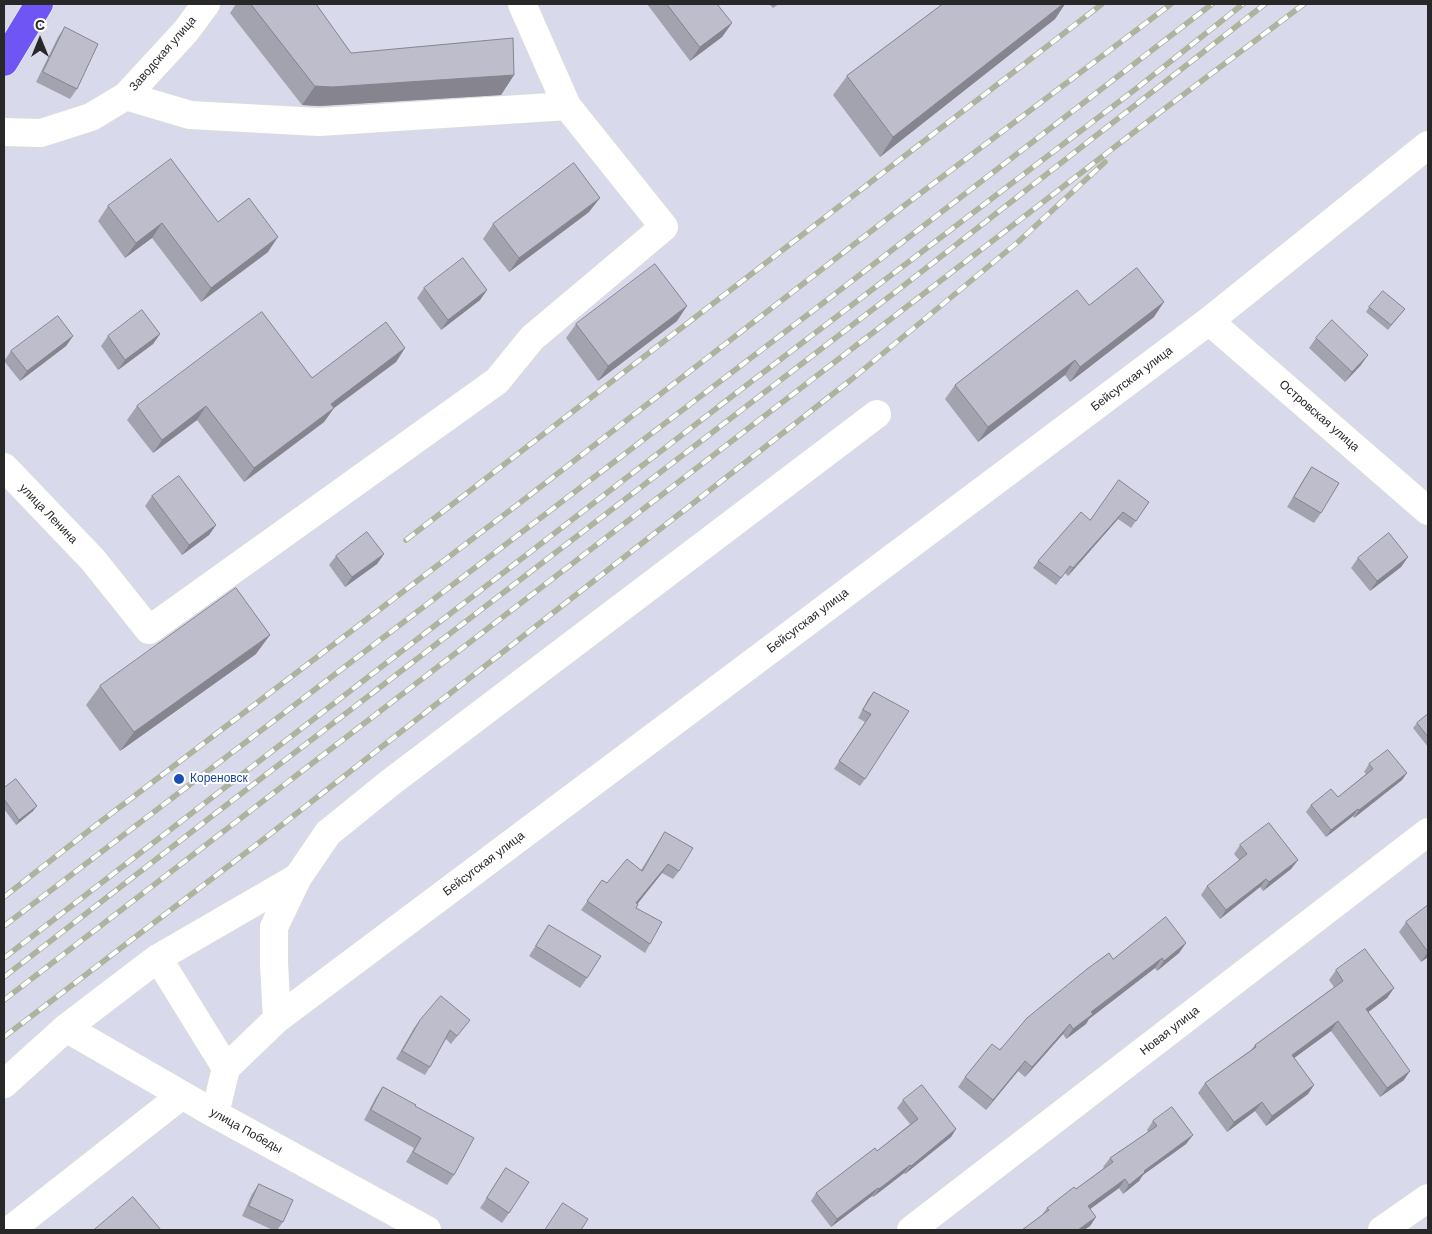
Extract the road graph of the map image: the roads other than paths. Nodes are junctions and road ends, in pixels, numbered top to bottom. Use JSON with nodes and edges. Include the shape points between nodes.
{"nodes":[{"id":1,"x":39,"y":4,"type":"edge"},
{"id":2,"x":206,"y":4,"type":"edge"},
{"id":3,"x":522,"y":4,"type":"edge"},
{"id":4,"x":4,"y":62,"type":"edge"},
{"id":5,"x":126,"y":96,"type":"junction"},
{"id":6,"x":567,"y":106,"type":"junction"},
{"id":7,"x":4,"y":132,"type":"edge"},
{"id":8,"x":1428,"y":145,"type":"edge"},
{"id":9,"x":1209,"y":321,"type":"junction"},
{"id":10,"x":877,"y":414,"type":"dead end"},
{"id":11,"x":4,"y":467,"type":"edge"},
{"id":12,"x":1428,"y":511,"type":"edge"},
{"id":13,"x":1428,"y":832,"type":"edge"},
{"id":14,"x":298,"y":877,"type":"junction"},
{"id":15,"x":158,"y":958,"type":"junction"},
{"id":16,"x":278,"y":1019,"type":"junction"},
{"id":17,"x":66,"y":1028,"type":"junction"},
{"id":18,"x":226,"y":1068,"type":"junction"},
{"id":19,"x":4,"y":1084,"type":"edge"},
{"id":20,"x":182,"y":1095,"type":"junction"},
{"id":21,"x":215,"y":1114,"type":"junction"},
{"id":22,"x":1428,"y":1198,"type":"edge"},
{"id":23,"x":4,"y":1220,"type":"edge"},
{"id":24,"x":11,"y":1230,"type":"edge"},
{"id":25,"x":427,"y":1230,"type":"edge"},
{"id":26,"x":911,"y":1230,"type":"edge"},
{"id":27,"x":1382,"y":1230,"type":"edge"}],
"edges":[{"from":1,"to":4,"type":"main road"},
{"from":2,"to":5,"type":"street","name":"Заводская улица","via":[[186,31]]},
{"from":3,"to":6,"type":"street"},
{"from":5,"to":6,"type":"street","via":[[190,115],[318,122]]},
{"from":5,"to":7,"type":"street","name":"Заводская улица","via":[[91,117],[41,133]]},
{"from":6,"to":11,"type":"street","name":"улица Ленина","via":[[664,227],[532,338],[497,381],[148,630],[93,560]]},
{"from":8,"to":9,"type":"street","name":"Бейсугская улица"},
{"from":9,"to":12,"type":"street","name":"Островская улица"},
{"from":9,"to":16,"type":"street","name":"Бейсугская улица"},
{"from":10,"to":14,"type":"street","via":[[391,782],[328,834]]},
{"from":13,"to":26,"type":"street","name":"Новая улица"},
{"from":14,"to":15,"type":"street"},
{"from":14,"to":16,"type":"street","via":[[274,927]]},
{"from":15,"to":17,"type":"street"},
{"from":15,"to":18,"type":"street"},
{"from":16,"to":18,"type":"street","name":"Бейсугская улица"},
{"from":17,"to":19,"type":"street"},
{"from":17,"to":20,"type":"street","name":"улица Победы"},
{"from":18,"to":21,"type":"street"},
{"from":20,"to":21,"type":"street","name":"улица Победы"},
{"from":20,"to":24,"type":"street"},
{"from":21,"to":25,"type":"street","name":"улица Победы"},
{"from":22,"to":27,"type":"street"},
{"from":23,"to":24,"type":"street"}]}
